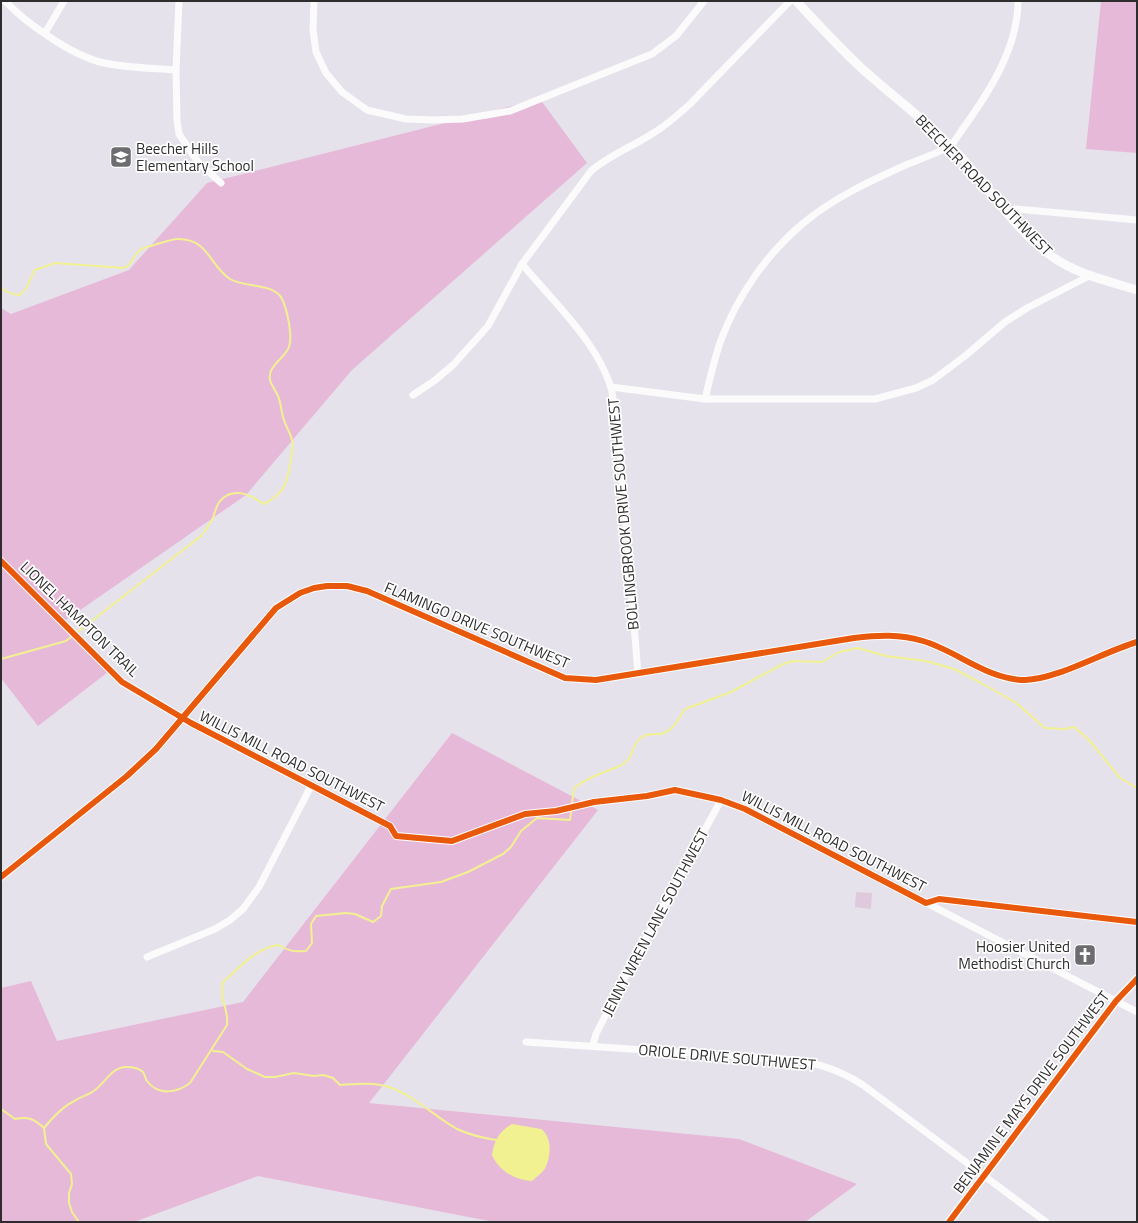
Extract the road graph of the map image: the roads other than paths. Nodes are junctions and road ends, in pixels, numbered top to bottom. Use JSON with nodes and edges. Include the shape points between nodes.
{"nodes":[{"id":1,"x":5,"y":1,"type":"edge"},
{"id":2,"x":64,"y":1,"type":"edge"},
{"id":3,"x":179,"y":1,"type":"edge"},
{"id":4,"x":314,"y":1,"type":"edge"},
{"id":5,"x":704,"y":1,"type":"edge"},
{"id":6,"x":790,"y":1,"type":"edge"},
{"id":7,"x":796,"y":1,"type":"edge"},
{"id":8,"x":1018,"y":1,"type":"edge"},
{"id":9,"x":45,"y":33,"type":"junction"},
{"id":10,"x":176,"y":70,"type":"junction"},
{"id":11,"x":950,"y":146,"type":"junction"},
{"id":12,"x":221,"y":183,"type":"dead end"},
{"id":13,"x":1006,"y":211,"type":"junction"},
{"id":14,"x":1137,"y":220,"type":"edge"},
{"id":15,"x":522,"y":264,"type":"junction"},
{"id":16,"x":1091,"y":275,"type":"junction"},
{"id":17,"x":1137,"y":290,"type":"edge"},
{"id":18,"x":611,"y":388,"type":"junction"},
{"id":19,"x":413,"y":394,"type":"dead end"},
{"id":20,"x":705,"y":399,"type":"junction"},
{"id":21,"x":1137,"y":642,"type":"edge"},
{"id":22,"x":638,"y":674,"type":"junction"},
{"id":23,"x":183,"y":718,"type":"junction"},
{"id":24,"x":311,"y":786,"type":"junction"},
{"id":25,"x":709,"y":797,"type":"dead end"},
{"id":26,"x":721,"y":800,"type":"junction"},
{"id":27,"x":390,"y":826,"type":"dead end"},
{"id":28,"x":1,"y":878,"type":"edge"},
{"id":29,"x":926,"y":903,"type":"junction"},
{"id":30,"x":1137,"y":922,"type":"edge"},
{"id":31,"x":147,"y":957,"type":"dead end"},
{"id":32,"x":1137,"y":979,"type":"edge"},
{"id":33,"x":1116,"y":1001,"type":"junction"},
{"id":34,"x":1137,"y":1012,"type":"edge"},
{"id":35,"x":526,"y":1042,"type":"dead end"},
{"id":36,"x":593,"y":1045,"type":"junction"},
{"id":37,"x":983,"y":1175,"type":"junction"},
{"id":38,"x":948,"y":1222,"type":"edge"},
{"id":39,"x":1046,"y":1222,"type":"edge"}],
"edges":[{"from":1,"to":9,"type":"street","via":[[15,12]]},
{"from":2,"to":9,"type":"street"},
{"from":3,"to":10,"type":"street"},
{"from":4,"to":5,"type":"street","via":[[313,38],[316,52],[326,73],[342,92],[367,110],[406,119],[433,120],[463,119],[510,111],[652,54],[676,36]]},
{"from":6,"to":15,"type":"street","via":[[690,104],[654,132],[604,160],[591,171]]},
{"from":7,"to":11,"type":"street","name":"BEECHER ROAD SOUTHWEST","via":[[858,64]]},
{"from":8,"to":11,"type":"street","via":[[1013,32],[994,80]]},
{"from":9,"to":10,"type":"street","via":[[72,51],[99,62]]},
{"from":10,"to":12,"type":"street","via":[[177,120],[180,134],[198,162]]},
{"from":11,"to":13,"type":"street","name":"BEECHER ROAD SOUTHWEST"},
{"from":11,"to":20,"type":"street","via":[[856,187],[816,214],[783,242],[754,278],[729,320],[720,341]]},
{"from":13,"to":14,"type":"street","via":[[1016,209]]},
{"from":13,"to":16,"type":"street","name":"BEECHER ROAD SOUTHWEST","via":[[1050,256]]},
{"from":15,"to":18,"type":"street","name":"BOLLINGBROOK DRIVE SOUTHWEST","via":[[586,339]]},
{"from":15,"to":19,"type":"street","via":[[488,326],[453,365]]},
{"from":16,"to":17,"type":"street","name":"BEECHER ROAD SOUTHWEST"},
{"from":16,"to":20,"type":"street","via":[[1027,308],[933,380],[899,394],[865,400]]},
{"from":18,"to":20,"type":"street"},
{"from":18,"to":22,"type":"street","name":"BOLLINGBROOK DRIVE SOUTHWEST","via":[[618,425]]},
{"from":21,"to":22,"type":"street","name":"FLAMINGO DRIVE SOUTHWEST","via":[[1037,679],[1010,678],[924,641],[903,636],[881,635]]},
{"from":22,"to":23,"type":"street","name":"FLAMINGO DRIVE SOUTHWEST","via":[[596,680],[565,678],[367,591],[347,586],[327,586],[300,593],[276,608]]},
{"from":23,"to":24,"type":"street","name":"WILLIS MILL ROAD SOUTHWEST"},
{"from":23,"to":28,"type":"street","name":"FLAMINGO DRIVE SOUTHWEST","via":[[156,749],[127,776]]},
{"from":24,"to":27,"type":"street","name":"WILLIS MILL ROAD SOUTHWEST"},
{"from":24,"to":31,"type":"street","via":[[259,887],[243,909],[215,930]]},
{"from":25,"to":26,"type":"street","name":"WILLIS MILL ROAD SOUTHWEST"},
{"from":26,"to":29,"type":"street","name":"WILLIS MILL ROAD SOUTHWEST","via":[[745,809]]},
{"from":26,"to":36,"type":"street","name":"JENNY WREN LANE SOUTHWEST","via":[[624,979]]},
{"from":29,"to":30,"type":"street","name":"WILLIS MILL ROAD SOUTHWEST","via":[[938,898]]},
{"from":29,"to":33,"type":"street"},
{"from":32,"to":33,"type":"street","name":"BENJAMIN E MAYS DRIVE SOUTHWEST"},
{"from":33,"to":34,"type":"street"},
{"from":33,"to":37,"type":"street","name":"BENJAMIN E MAYS DRIVE SOUTHWEST"},
{"from":35,"to":36,"type":"street","name":"ORIOLE DRIVE SOUTHWEST"},
{"from":36,"to":37,"type":"street","name":"ORIOLE DRIVE SOUTHWEST","via":[[794,1060],[826,1066],[863,1085]]},
{"from":37,"to":38,"type":"street","name":"BENJAMIN E MAYS DRIVE SOUTHWEST"},
{"from":37,"to":39,"type":"street","name":"ORIOLE DRIVE SOUTHWEST"}]}
